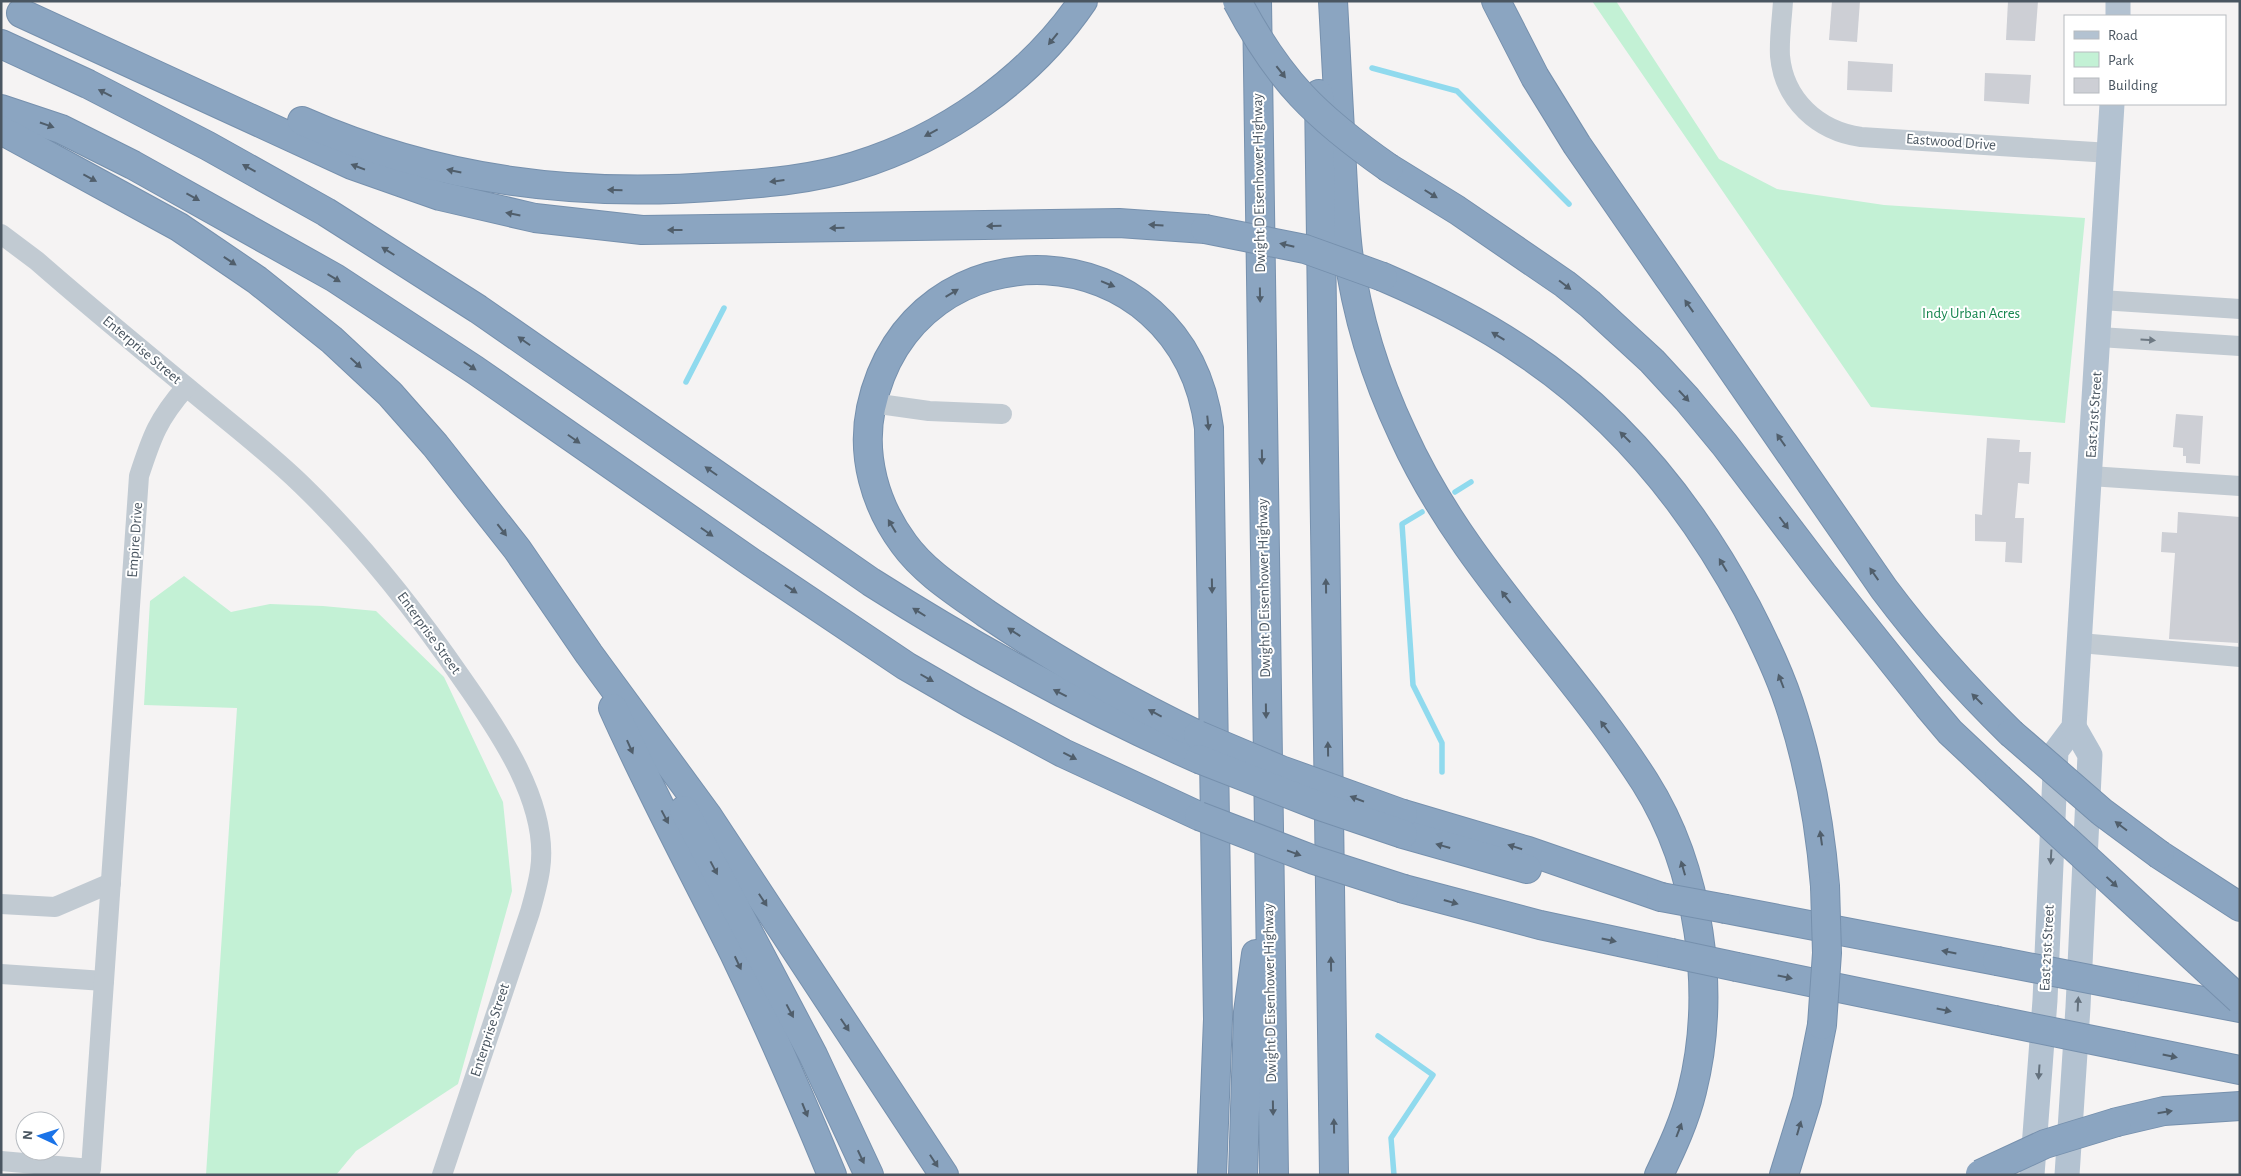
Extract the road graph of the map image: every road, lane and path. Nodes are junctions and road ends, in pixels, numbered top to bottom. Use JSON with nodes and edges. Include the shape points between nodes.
{"nodes":[{"id":1,"x":1083,"y":1,"type":"edge"},
{"id":2,"x":1237,"y":1,"type":"edge"},
{"id":3,"x":1257,"y":1,"type":"edge"},
{"id":4,"x":1318,"y":1,"type":"edge"},
{"id":5,"x":1333,"y":1,"type":"edge"},
{"id":6,"x":1496,"y":1,"type":"edge"},
{"id":7,"x":1783,"y":1,"type":"edge"},
{"id":8,"x":2118,"y":1,"type":"edge"},
{"id":9,"x":11,"y":10,"type":"edge"},
{"id":10,"x":2118,"y":15,"type":"edge"},
{"id":11,"x":1,"y":44,"type":"edge"},
{"id":12,"x":2112,"y":105,"type":"edge"},
{"id":13,"x":1,"y":109,"type":"edge"},
{"id":14,"x":1,"y":130,"type":"edge"},
{"id":15,"x":2110,"y":153,"type":"junction"},
{"id":16,"x":1,"y":234,"type":"edge"},
{"id":17,"x":2101,"y":300,"type":"junction"},
{"id":18,"x":2240,"y":309,"type":"edge"},
{"id":19,"x":2099,"y":337,"type":"junction"},
{"id":20,"x":2240,"y":346,"type":"edge"},
{"id":21,"x":186,"y":387,"type":"junction"},
{"id":22,"x":872,"y":402,"type":"junction"},
{"id":23,"x":1002,"y":414,"type":"dead end"},
{"id":24,"x":2090,"y":476,"type":"junction"},
{"id":25,"x":2240,"y":486,"type":"edge"},
{"id":26,"x":2080,"y":643,"type":"junction"},
{"id":27,"x":588,"y":654,"type":"junction"},
{"id":28,"x":2240,"y":657,"type":"edge"},
{"id":29,"x":2074,"y":727,"type":"junction"},
{"id":30,"x":1198,"y":747,"type":"junction"},
{"id":31,"x":658,"y":751,"type":"junction"},
{"id":32,"x":1268,"y":867,"type":"junction"},
{"id":33,"x":111,"y":883,"type":"junction"},
{"id":34,"x":1,"y":904,"type":"edge"},
{"id":35,"x":2240,"y":907,"type":"edge"},
{"id":36,"x":1,"y":974,"type":"edge"},
{"id":37,"x":104,"y":981,"type":"junction"},
{"id":38,"x":2240,"y":1000,"type":"edge"},
{"id":39,"x":2240,"y":1008,"type":"edge"},
{"id":40,"x":2240,"y":1070,"type":"edge"},
{"id":41,"x":2240,"y":1106,"type":"edge"},
{"id":42,"x":1,"y":1161,"type":"edge"},
{"id":43,"x":1980,"y":1174,"type":"edge"},
{"id":44,"x":442,"y":1175,"type":"edge"},
{"id":45,"x":832,"y":1175,"type":"edge"},
{"id":46,"x":869,"y":1175,"type":"edge"},
{"id":47,"x":944,"y":1175,"type":"edge"},
{"id":48,"x":1212,"y":1175,"type":"edge"},
{"id":49,"x":1243,"y":1175,"type":"edge"},
{"id":50,"x":1274,"y":1175,"type":"edge"},
{"id":51,"x":1334,"y":1175,"type":"edge"},
{"id":52,"x":1659,"y":1175,"type":"edge"},
{"id":53,"x":1784,"y":1175,"type":"edge"},
{"id":54,"x":2032,"y":1175,"type":"edge"},
{"id":55,"x":2067,"y":1175,"type":"edge"}],
"edges":[{"from":1,"to":9,"type":"highway","one_way":true,"via":[[1043,52],[999,90],[947,125],[885,154],[855,166],[790,180],[698,188],[614,190],[485,178],[388,155],[341,139],[192,73]]},
{"from":2,"to":38,"type":"highway","one_way":true,"bridge":true,"via":[[1261,45],[1307,103],[1345,137],[1564,284],[1652,361],[1704,418],[1883,652],[1950,732]]},
{"from":3,"to":32,"type":"highway","name":"Dwight D Eisenhower Highway","one_way":true},
{"from":51,"to":4,"type":"highway","one_way":true},
{"from":52,"to":5,"type":"highway","one_way":true,"via":[[1691,1094],[1698,1065],[1703,979],[1696,913],[1678,850],[1646,784],[1464,543],[1424,476],[1388,400],[1364,324],[1348,252]]},
{"from":35,"to":6,"type":"highway","one_way":true,"bridge":true,"via":[[2160,855],[2102,812],[2011,733],[1938,657],[1884,589],[1577,145],[1535,78]]},
{"from":7,"to":15,"type":"street","name":"Eastwood Drive","via":[[1781,62],[1792,94],[1821,124],[1837,132],[1853,136]]},
{"from":8,"to":10,"type":"main road"},
{"from":53,"to":9,"type":"highway","one_way":true,"bridge":true,"via":[[1807,1100],[1822,1025],[1828,953],[1820,834],[1810,777],[1782,684],[1768,648],[1736,586],[1688,511],[1654,468],[1606,417],[1525,352],[1467,317],[1383,277],[1305,250],[1205,229],[1120,223],[642,230],[536,218],[440,196],[352,165]]},
{"from":30,"to":11,"type":"highway","one_way":true,"via":[[1110,718],[1033,679],[913,609],[478,309],[326,212],[208,146],[88,84]]},
{"from":12,"to":15,"type":"main road","name":"East 21st Street"},
{"from":13,"to":40,"type":"highway","one_way":true,"bridge":true,"via":[[61,129],[134,165],[335,278],[476,370],[906,666],[1063,753],[1199,816],[1314,860],[1404,889],[1540,925]]},
{"from":14,"to":27,"type":"highway","one_way":true,"via":[[180,227],[257,280],[332,340],[390,394],[435,445],[517,549]]},
{"from":15,"to":17,"type":"main road","name":"East 21st Street"},
{"from":16,"to":21,"type":"street","name":"Enterprise Street"},
{"from":17,"to":18,"type":"street"},
{"from":17,"to":19,"type":"main road","name":"East 21st Street"},
{"from":19,"to":20,"type":"street","one_way":true},
{"from":19,"to":24,"type":"main road","name":"East 21st Street"},
{"from":21,"to":33,"type":"street","name":"Empire Drive","via":[[155,429],[139,476]]},
{"from":21,"to":44,"type":"street","name":"Enterprise Street","via":[[302,485],[393,584],[472,692],[508,750],[530,795],[540,852],[535,891]]},
{"from":22,"to":23,"type":"street","via":[[929,410]]},
{"from":30,"to":22,"type":"highway","one_way":true,"via":[[1037,647],[966,599],[918,561],[894,530],[874,485],[868,454]]},
{"from":22,"to":48,"type":"highway","one_way":true,"via":[[886,359],[914,323],[960,288],[984,278],[1016,272],[1076,274],[1126,292],[1166,326],[1194,369],[1206,402],[1209,428],[1218,1018]]},
{"from":24,"to":25,"type":"street"},
{"from":24,"to":26,"type":"main road","name":"East 21st Street"},
{"from":26,"to":28,"type":"street"},
{"from":26,"to":29,"type":"main road","name":"East 21st Street"},
{"from":27,"to":31,"type":"highway"},
{"from":27,"to":45,"type":"highway","one_way":true,"via":[[643,774],[769,1028]]},
{"from":29,"to":54,"type":"main road","name":"East 21st Street","one_way":true,"via":[[2056,751]]},
{"from":55,"to":29,"type":"main road","one_way":true,"via":[[2090,755]]},
{"from":39,"to":30,"type":"highway","one_way":true,"bridge":true,"via":[[1505,864],[1403,824],[1318,805]]},
{"from":31,"to":46,"type":"highway","one_way":true,"via":[[691,825],[813,1055]]},
{"from":31,"to":47,"type":"highway","one_way":true,"via":[[707,815]]},
{"from":32,"to":49,"type":"highway","via":[[1248,1012]]},
{"from":32,"to":50,"type":"highway","name":"Dwight D Eisenhower Highway","one_way":true},
{"from":33,"to":34,"type":"street","via":[[55,907]]},
{"from":33,"to":37,"type":"street","name":"Empire Drive"},
{"from":36,"to":37,"type":"street"},
{"from":37,"to":42,"type":"street","name":"Empire Drive","via":[[91,1169]]},
{"from":43,"to":41,"type":"highway","one_way":true,"bridge":true,"via":[[2046,1144],[2117,1122],[2164,1111]]}]}
